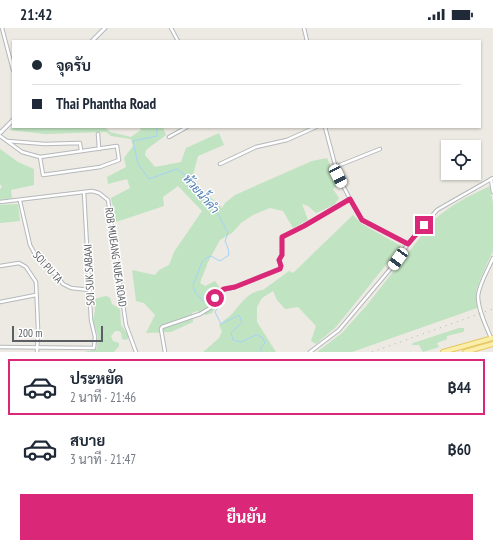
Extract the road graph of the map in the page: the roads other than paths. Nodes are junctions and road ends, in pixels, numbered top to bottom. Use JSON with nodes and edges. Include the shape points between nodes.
{"nodes":[{"id":1,"x":2,"y":28,"type":"edge"},
{"id":2,"x":105,"y":28,"type":"edge"},
{"id":3,"x":171,"y":28,"type":"edge"},
{"id":4,"x":304,"y":28,"type":"edge"},
{"id":5,"x":93,"y":40,"type":"edge"},
{"id":6,"x":177,"y":40,"type":"edge"},
{"id":7,"x":307,"y":40,"type":"edge"},
{"id":8,"x":12,"y":66,"type":"edge"},
{"id":9,"x":12,"y":121,"type":"edge"},
{"id":10,"x":185,"y":128,"type":"edge"},
{"id":11,"x":314,"y":128,"type":"edge"},
{"id":12,"x":325,"y":128,"type":"edge"},
{"id":13,"x":98,"y":134,"type":"dead end"},
{"id":14,"x":0,"y":135,"type":"edge"},
{"id":15,"x":169,"y":137,"type":"dead end"},
{"id":16,"x":6,"y":141,"type":"junction"},
{"id":17,"x":99,"y":149,"type":"junction"},
{"id":18,"x":380,"y":149,"type":"dead end"},
{"id":19,"x":81,"y":152,"type":"junction"},
{"id":20,"x":40,"y":158,"type":"junction"},
{"id":21,"x":220,"y":164,"type":"dead end"},
{"id":22,"x":336,"y":167,"type":"junction"},
{"id":23,"x":492,"y":179,"type":"edge"},
{"id":24,"x":84,"y":192,"type":"junction"},
{"id":25,"x":493,"y":192,"type":"edge"},
{"id":26,"x":350,"y":199,"type":"junction"},
{"id":27,"x":20,"y":201,"type":"junction"},
{"id":28,"x":0,"y":202,"type":"edge"},
{"id":29,"x":408,"y":244,"type":"junction"},
{"id":30,"x":493,"y":258,"type":"edge"},
{"id":31,"x":0,"y":266,"type":"edge"},
{"id":32,"x":90,"y":290,"type":"junction"},
{"id":33,"x":36,"y":295,"type":"junction"},
{"id":34,"x":0,"y":302,"type":"edge"},
{"id":35,"x":492,"y":338,"type":"edge"},
{"id":36,"x":493,"y":344,"type":"edge"},
{"id":37,"x":0,"y":347,"type":"edge"},
{"id":38,"x":37,"y":348,"type":"junction"},
{"id":39,"x":37,"y":352,"type":"edge"},
{"id":40,"x":136,"y":352,"type":"edge"},
{"id":41,"x":165,"y":352,"type":"edge"},
{"id":42,"x":310,"y":352,"type":"edge"},
{"id":43,"x":443,"y":352,"type":"edge"},
{"id":44,"x":465,"y":352,"type":"edge"}],
"edges":[{"from":1,"to":8,"type":"street"},
{"from":2,"to":5,"type":"street"},
{"from":3,"to":6,"type":"street"},
{"from":4,"to":7,"type":"street"},
{"from":9,"to":14,"type":"street"},
{"from":10,"to":15,"type":"street"},
{"from":11,"to":21,"type":"street","via":[[287,140],[256,147]]},
{"from":12,"to":22,"type":"street"},
{"from":13,"to":17,"type":"street"},
{"from":14,"to":16,"type":"street"},
{"from":16,"to":19,"type":"street","via":[[80,143]]},
{"from":16,"to":20,"type":"street","via":[[22,152]]},
{"from":17,"to":19,"type":"street"},
{"from":17,"to":20,"type":"street","via":[[117,146],[119,160],[100,168],[43,175]]},
{"from":18,"to":22,"type":"street"},
{"from":19,"to":20,"type":"street"},
{"from":22,"to":26,"type":"street"},
{"from":23,"to":25,"type":"street"},
{"from":23,"to":29,"type":"street","via":[[437,210]]},
{"from":24,"to":27,"type":"street","name":"ROB MUEANG NUEA ROAD"},
{"from":24,"to":32,"type":"street","name":"SOI SUK SABAAI"},
{"from":24,"to":40,"type":"street","name":"ROB MUEANG NUEA ROAD","via":[[99,193],[108,200],[126,325]]},
{"from":26,"to":29,"type":"street","via":[[362,220]]},
{"from":26,"to":41,"type":"street","via":[[282,237],[280,269],[224,289],[219,292],[211,306],[200,314],[162,327]]},
{"from":27,"to":28,"type":"street","name":"ROB MUEANG NUEA ROAD"},
{"from":27,"to":32,"type":"street","name":"SOI PU TA","via":[[30,245],[36,256],[63,284],[71,288]]},
{"from":29,"to":42,"type":"street","via":[[339,330]]},
{"from":30,"to":35,"type":"street","via":[[478,296],[479,306]]},
{"from":31,"to":33,"type":"street","via":[[20,263],[26,266],[36,282]]},
{"from":32,"to":38,"type":"street","name":"SOI SUK SABAAI","via":[[94,348]]},
{"from":33,"to":34,"type":"street"},
{"from":33,"to":38,"type":"street"},
{"from":35,"to":43,"type":"main road"},
{"from":36,"to":44,"type":"main road"},
{"from":37,"to":38,"type":"street"},
{"from":38,"to":39,"type":"street"}]}
